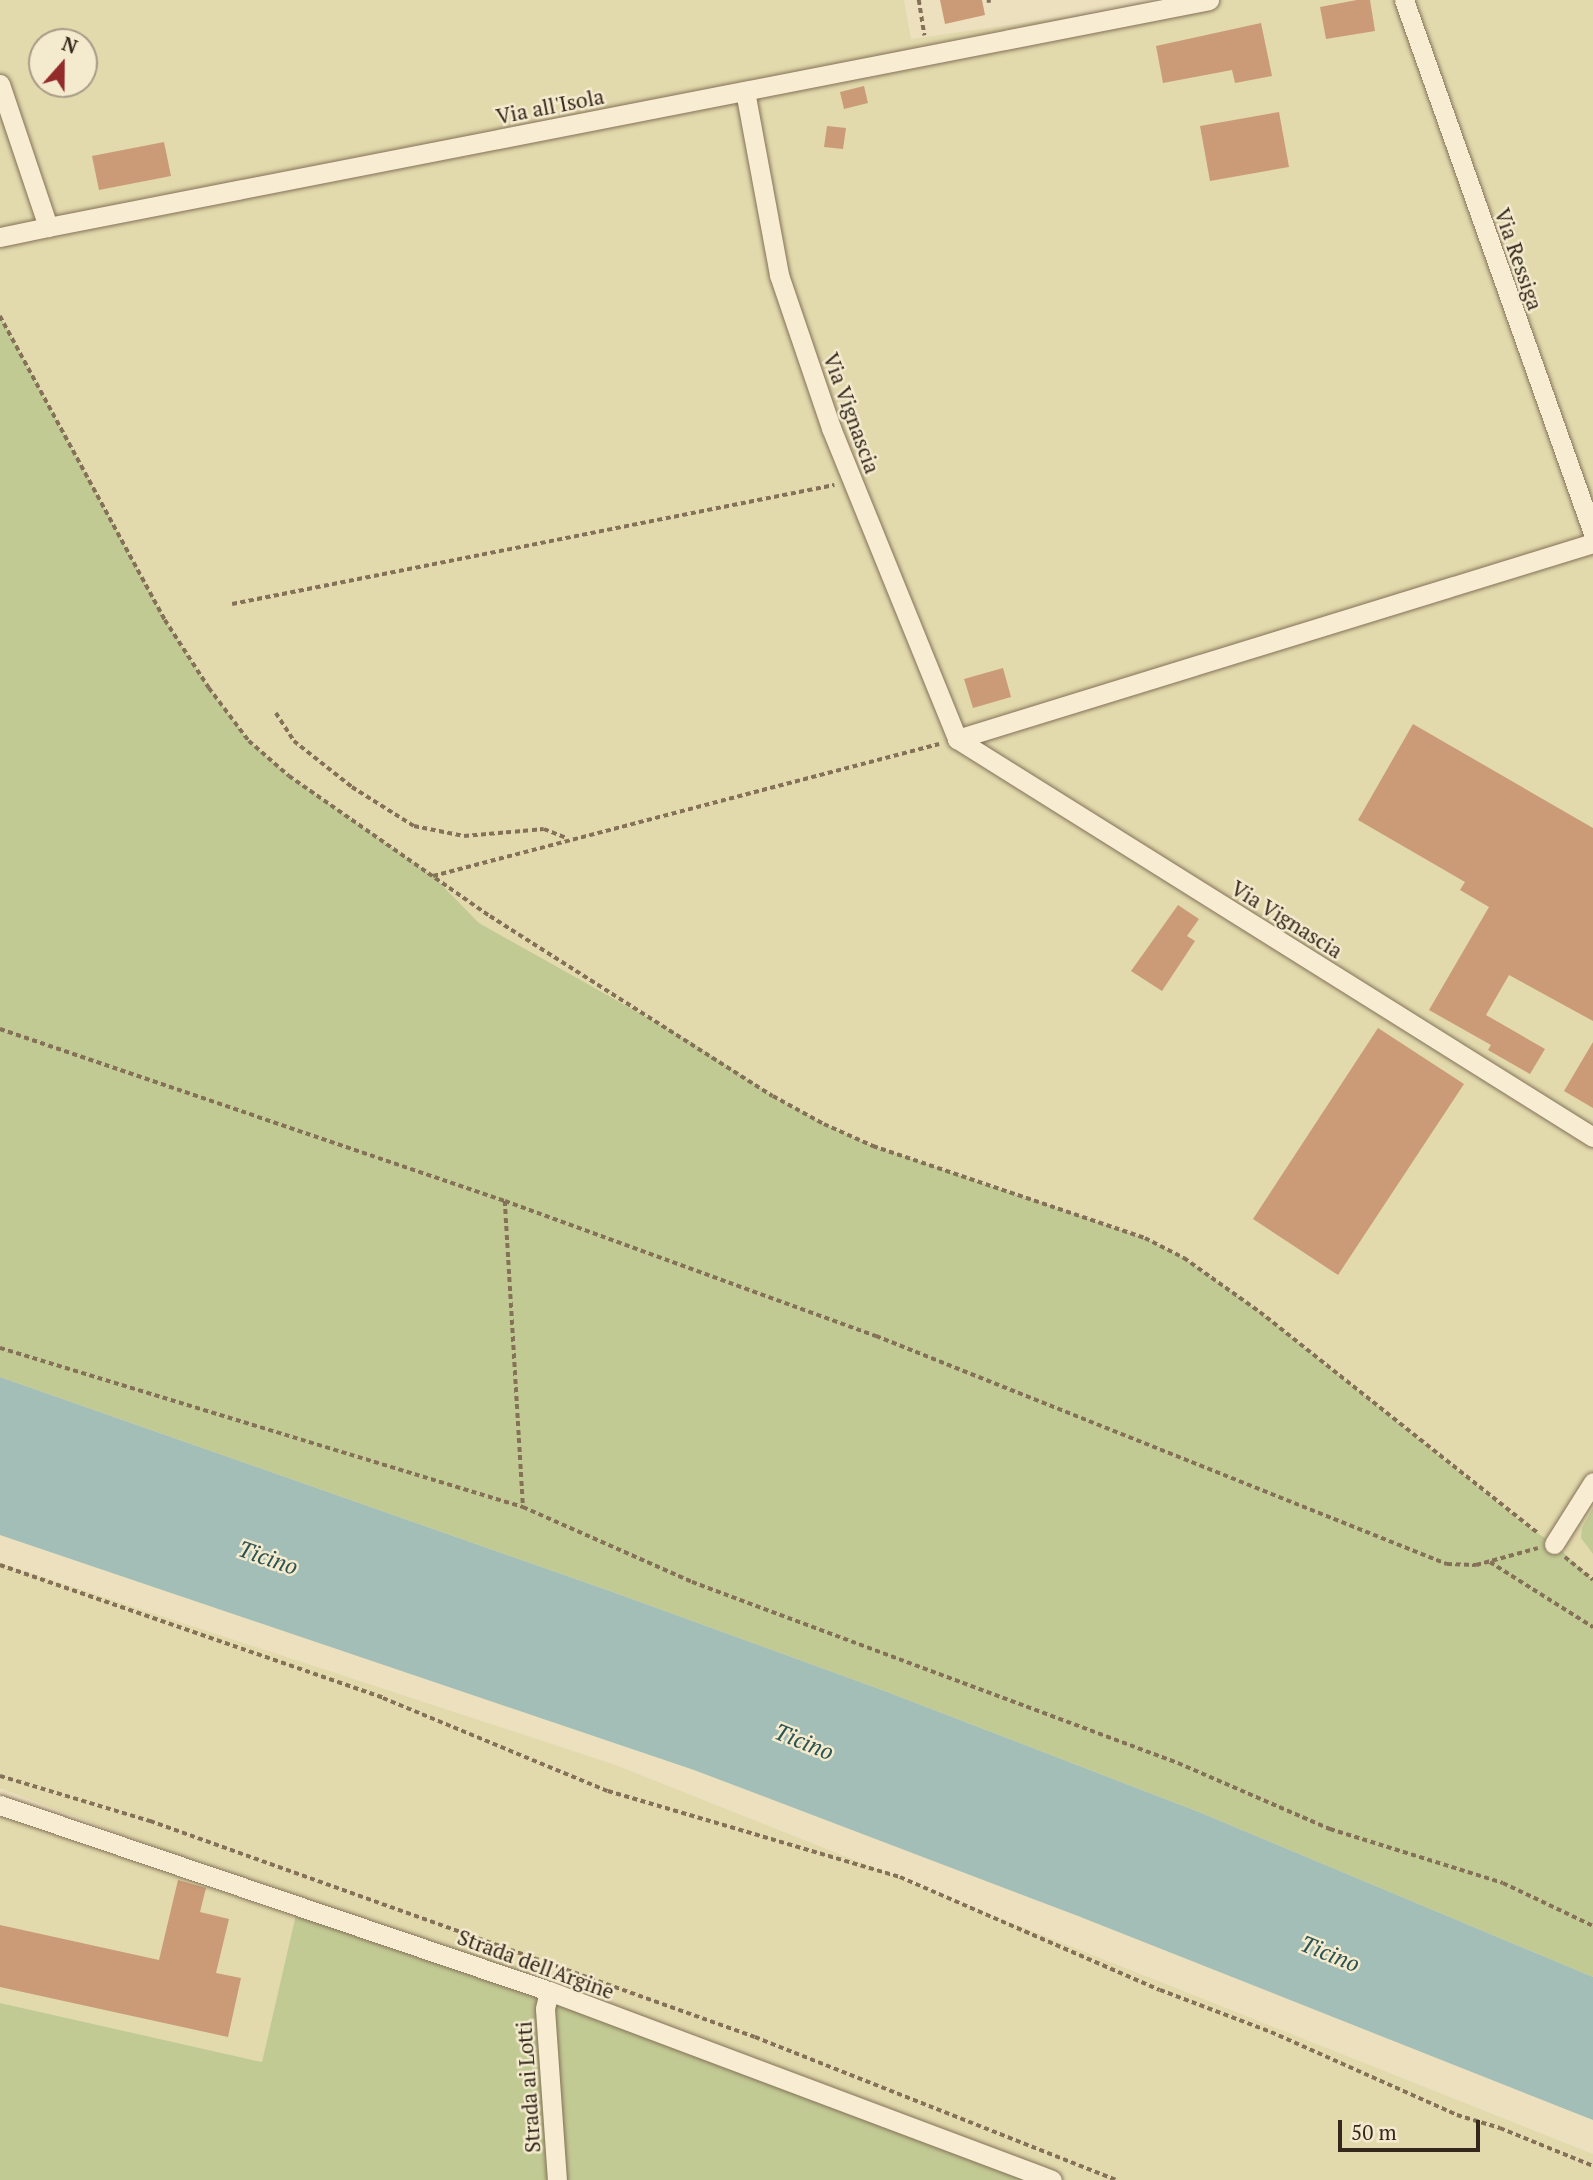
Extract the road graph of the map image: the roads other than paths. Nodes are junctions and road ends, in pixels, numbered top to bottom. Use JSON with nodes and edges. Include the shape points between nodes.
{"nodes":[{"id":1,"x":1209,"y":0,"type":"edge"},
{"id":2,"x":1404,"y":0,"type":"edge"},
{"id":3,"x":0,"y":84,"type":"edge"},
{"id":4,"x":745,"y":91,"type":"junction"},
{"id":5,"x":48,"y":227,"type":"junction"},
{"id":6,"x":0,"y":237,"type":"edge"},
{"id":7,"x":1593,"y":533,"type":"edge"},
{"id":8,"x":1593,"y":543,"type":"edge"},
{"id":9,"x":957,"y":739,"type":"junction"},
{"id":10,"x":1593,"y":1137,"type":"edge"},
{"id":11,"x":1593,"y":1482,"type":"edge"},
{"id":12,"x":1554,"y":1544,"type":"road end"},
{"id":13,"x":0,"y":1805,"type":"edge"},
{"id":14,"x":549,"y":1991,"type":"junction"},
{"id":15,"x":557,"y":2180,"type":"edge"},
{"id":16,"x":1052,"y":2180,"type":"edge"}],
"edges":[{"from":1,"to":4,"type":"street","name":"Via all'Isola"},
{"from":2,"to":7,"type":"street","name":"Via Ressiga"},
{"from":3,"to":5,"type":"street"},
{"from":4,"to":5,"type":"street","name":"Via all'Isola"},
{"from":4,"to":9,"type":"street","name":"Via Vignascia","via":[[779,275],[853,481]]},
{"from":5,"to":6,"type":"street","name":"Via all'Isola"},
{"from":8,"to":9,"type":"street"},
{"from":9,"to":10,"type":"street","name":"Via Vignascia"},
{"from":11,"to":12,"type":"street"},
{"from":13,"to":14,"type":"street","name":"Strada dell'Argine"},
{"from":14,"to":15,"type":"street","name":"Strada ai Lotti","via":[[545,2009]]},
{"from":14,"to":16,"type":"street","name":"Strada dell'Argine"}]}
